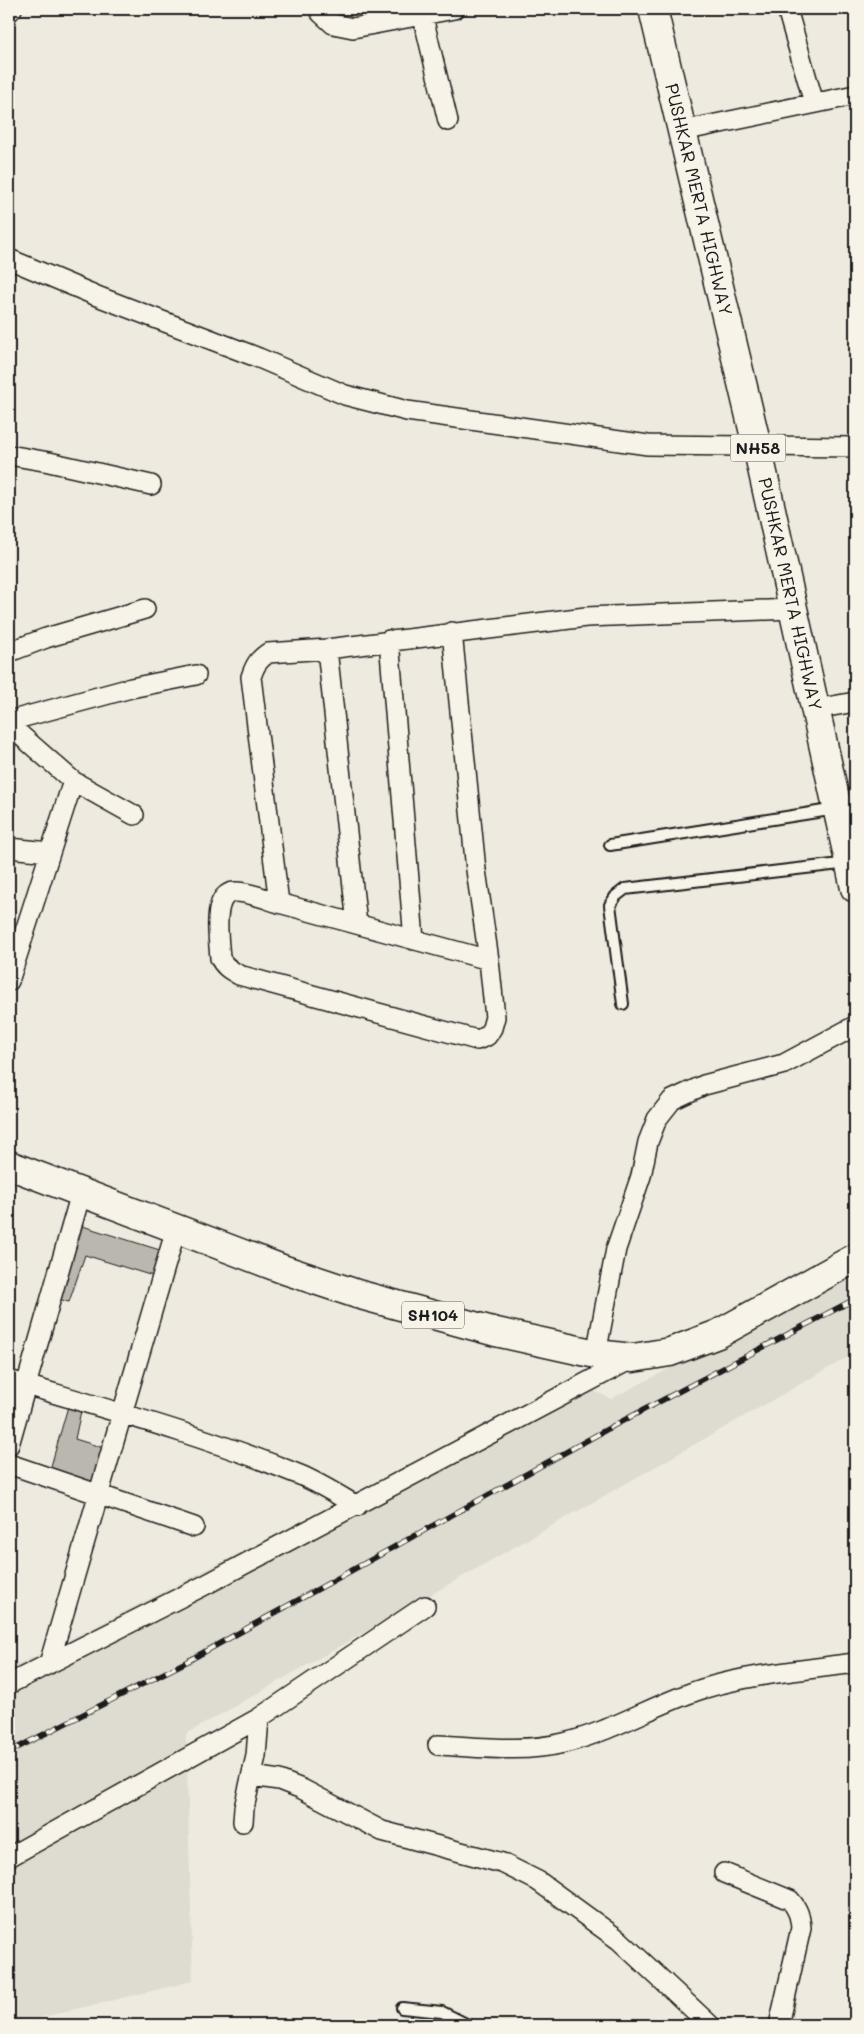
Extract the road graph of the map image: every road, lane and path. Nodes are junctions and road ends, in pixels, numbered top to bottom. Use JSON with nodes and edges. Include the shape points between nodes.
{"nodes":[{"id":1,"x":12,"y":9,"type":"edge"},
{"id":2,"x":320,"y":9,"type":"edge"},
{"id":3,"x":454,"y":9,"type":"edge"},
{"id":4,"x":653,"y":9,"type":"edge"},
{"id":5,"x":787,"y":9,"type":"edge"},
{"id":6,"x":9,"y":12,"type":"edge"},
{"id":7,"x":422,"y":12,"type":"edge"},
{"id":8,"x":855,"y":95,"type":"edge"},
{"id":9,"x":814,"y":103,"type":"junction"},
{"id":10,"x":448,"y":121,"type":"dead end"},
{"id":11,"x":682,"y":131,"type":"junction"},
{"id":12,"x":9,"y":258,"type":"edge"},
{"id":13,"x":757,"y":446,"type":"junction"},
{"id":14,"x":855,"y":447,"type":"edge"},
{"id":15,"x":9,"y":455,"type":"edge"},
{"id":16,"x":151,"y":486,"type":"dead end"},
{"id":17,"x":792,"y":608,"type":"junction"},
{"id":18,"x":145,"y":609,"type":"dead end"},
{"id":19,"x":452,"y":632,"type":"junction"},
{"id":20,"x":389,"y":640,"type":"junction"},
{"id":21,"x":327,"y":648,"type":"junction"},
{"id":22,"x":9,"y":652,"type":"edge"},
{"id":23,"x":196,"y":675,"type":"dead end"},
{"id":24,"x":855,"y":702,"type":"edge"},
{"id":25,"x":816,"y":709,"type":"junction"},
{"id":26,"x":9,"y":720,"type":"edge"},
{"id":27,"x":9,"y":725,"type":"edge"},
{"id":28,"x":73,"y":781,"type":"junction"},
{"id":29,"x":838,"y":809,"type":"junction"},
{"id":30,"x":134,"y":815,"type":"dead end"},
{"id":31,"x":610,"y":845,"type":"dead end"},
{"id":32,"x":9,"y":848,"type":"edge"},
{"id":33,"x":49,"y":852,"type":"junction"},
{"id":34,"x":853,"y":876,"type":"edge"},
{"id":35,"x":279,"y":903,"type":"junction"},
{"id":36,"x":357,"y":924,"type":"junction"},
{"id":37,"x":414,"y":940,"type":"junction"},
{"id":38,"x":489,"y":960,"type":"junction"},
{"id":39,"x":9,"y":981,"type":"edge"},
{"id":40,"x":623,"y":1004,"type":"dead end"},
{"id":41,"x":855,"y":1026,"type":"edge"},
{"id":42,"x":9,"y":1165,"type":"edge"},
{"id":43,"x":81,"y":1192,"type":"junction"},
{"id":44,"x":176,"y":1229,"type":"junction"},
{"id":45,"x":855,"y":1258,"type":"edge"},
{"id":46,"x":596,"y":1354,"type":"junction"},
{"id":47,"x":633,"y":1358,"type":"junction"},
{"id":48,"x":17,"y":1382,"type":"edge"},
{"id":49,"x":122,"y":1413,"type":"junction"},
{"id":50,"x":9,"y":1445,"type":"edge"},
{"id":51,"x":9,"y":1464,"type":"edge"},
{"id":52,"x":98,"y":1495,"type":"junction"},
{"id":53,"x":357,"y":1506,"type":"junction"},
{"id":54,"x":194,"y":1527,"type":"dead end"},
{"id":55,"x":425,"y":1606,"type":"dead end"},
{"id":56,"x":855,"y":1663,"type":"edge"},
{"id":57,"x":49,"y":1664,"type":"junction"},
{"id":58,"x":9,"y":1684,"type":"edge"},
{"id":59,"x":259,"y":1718,"type":"junction"},
{"id":60,"x":438,"y":1746,"type":"dead end"},
{"id":61,"x":252,"y":1776,"type":"junction"},
{"id":62,"x":243,"y":1822,"type":"dead end"},
{"id":63,"x":9,"y":1857,"type":"edge"},
{"id":64,"x":724,"y":1873,"type":"dead end"},
{"id":65,"x":402,"y":2008,"type":"dead end"},
{"id":66,"x":468,"y":2025,"type":"edge"},
{"id":67,"x":710,"y":2025,"type":"edge"},
{"id":68,"x":780,"y":2025,"type":"edge"}],
"edges":[{"from":1,"to":6,"type":"street"},
{"from":2,"to":7,"type":"street","via":[[333,24],[353,28]]},
{"from":3,"to":7,"type":"street"},
{"from":4,"to":11,"type":"main road","name":"PUSHKAR MERTA HIGHWAY","number":"NH58"},
{"from":5,"to":9,"type":"street"},
{"from":7,"to":10,"type":"street"},
{"from":8,"to":9,"type":"street"},
{"from":9,"to":11,"type":"street"},
{"from":11,"to":13,"type":"main road","name":"PUSHKAR MERTA HIGHWAY","number":"NH58"},
{"from":12,"to":13,"type":"street","via":[[345,395],[407,411],[648,445]]},
{"from":13,"to":14,"type":"street"},
{"from":13,"to":17,"type":"main road","name":"PUSHKAR MERTA HIGHWAY","number":"NH58"},
{"from":15,"to":16,"type":"street"},
{"from":17,"to":19,"type":"street","via":[[586,617]]},
{"from":17,"to":25,"type":"main road","name":"PUSHKAR MERTA HIGHWAY","number":"NH58"},
{"from":18,"to":22,"type":"street"},
{"from":19,"to":20,"type":"street"},
{"from":19,"to":38,"type":"street","via":[[476,870]]},
{"from":20,"to":21,"type":"street"},
{"from":20,"to":37,"type":"street"},
{"from":21,"to":35,"type":"street","via":[[268,653],[255,665],[252,677]]},
{"from":21,"to":36,"type":"street"},
{"from":23,"to":26,"type":"street","via":[[131,688]]},
{"from":24,"to":25,"type":"street"},
{"from":25,"to":29,"type":"main road","name":"PUSHKAR MERTA HIGHWAY","number":"NH58"},
{"from":27,"to":28,"type":"street"},
{"from":28,"to":30,"type":"street"},
{"from":28,"to":33,"type":"street"},
{"from":29,"to":31,"type":"lane"},
{"from":29,"to":34,"type":"main road","name":"PUSHKAR MERTA HIGHWAY","number":"NH58"},
{"from":32,"to":33,"type":"street"},
{"from":33,"to":39,"type":"street"},
{"from":34,"to":40,"type":"lane","via":[[625,889],[610,905]]},
{"from":35,"to":36,"type":"street"},
{"from":35,"to":38,"type":"street","via":[[236,892],[223,898],[218,906],[223,965],[240,975],[477,1040],[487,1036],[495,1017]]},
{"from":36,"to":37,"type":"street"},
{"from":37,"to":38,"type":"street"},
{"from":41,"to":46,"type":"street","via":[[784,1064],[704,1085],[672,1100],[657,1120],[648,1142],[641,1176],[616,1249]]},
{"from":42,"to":43,"type":"main road","number":"SH104"},
{"from":43,"to":44,"type":"main road","number":"SH104"},
{"from":43,"to":48,"type":"street"},
{"from":44,"to":46,"type":"main road","number":"SH104","via":[[357,1294],[496,1332]]},
{"from":44,"to":49,"type":"street"},
{"from":45,"to":47,"type":"main road","number":"SH104","via":[[718,1334],[670,1352]]},
{"from":46,"to":47,"type":"main road","number":"SH104"},
{"from":47,"to":53,"type":"street"},
{"from":48,"to":49,"type":"street"},
{"from":48,"to":50,"type":"street"},
{"from":49,"to":52,"type":"street"},
{"from":49,"to":53,"type":"street","via":[[301,1475]]},
{"from":51,"to":52,"type":"street"},
{"from":52,"to":54,"type":"street"},
{"from":52,"to":57,"type":"street"},
{"from":53,"to":57,"type":"street"},
{"from":55,"to":59,"type":"street"},
{"from":56,"to":60,"type":"street","via":[[752,1676],[701,1690],[563,1744],[519,1749]]},
{"from":57,"to":58,"type":"street"},
{"from":59,"to":61,"type":"street"},
{"from":59,"to":63,"type":"street"},
{"from":61,"to":62,"type":"street"},
{"from":61,"to":67,"type":"street","via":[[279,1780],[302,1789],[382,1831],[502,1863],[538,1881],[619,1940]]},
{"from":64,"to":68,"type":"street","via":[[790,1900],[801,1917]]},
{"from":65,"to":66,"type":"lane","via":[[442,2012]]}]}
